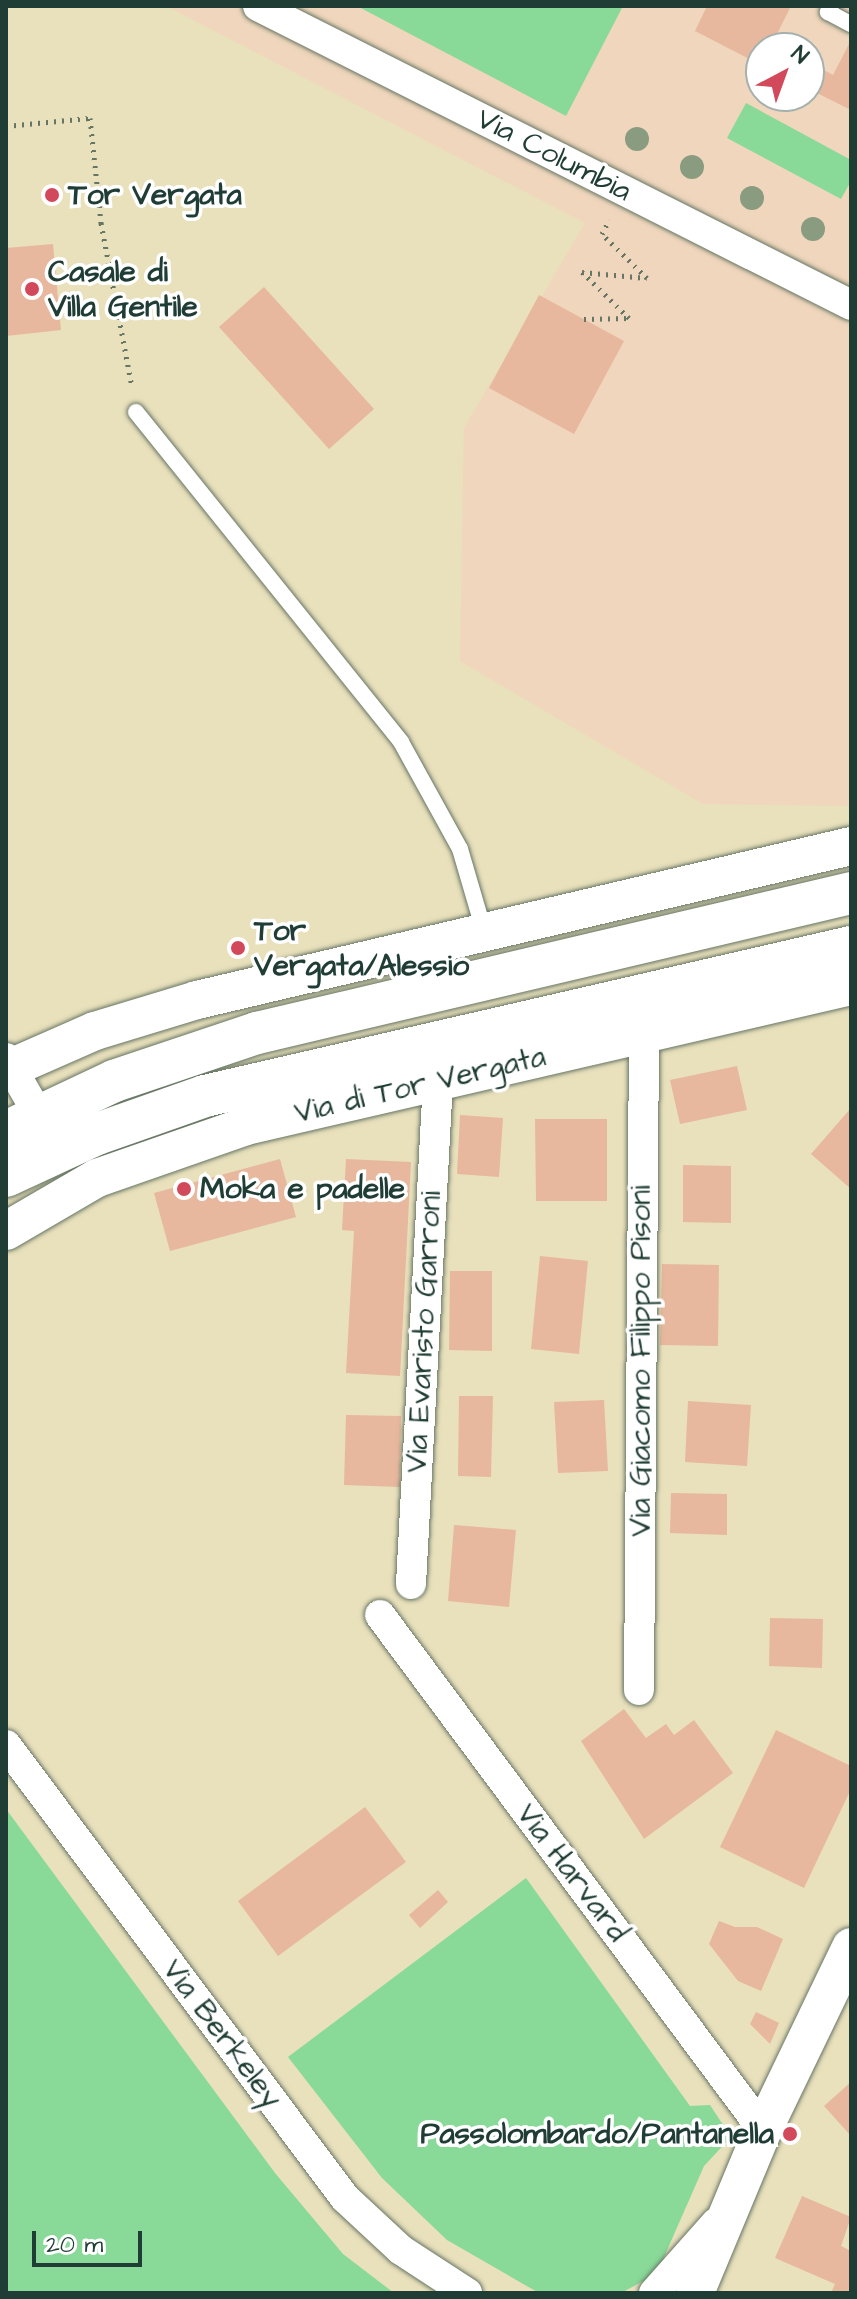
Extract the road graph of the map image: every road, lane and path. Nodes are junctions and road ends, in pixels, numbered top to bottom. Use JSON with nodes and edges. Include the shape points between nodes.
{"nodes":[{"id":1,"x":258,"y":6,"type":"edge"},
{"id":2,"x":831,"y":6,"type":"edge"},
{"id":3,"x":851,"y":24,"type":"edge"},
{"id":4,"x":6,"y":126,"type":"edge"},
{"id":5,"x":624,"y":191,"type":"junction"},
{"id":6,"x":851,"y":305,"type":"edge"},
{"id":7,"x":584,"y":319,"type":"dead end"},
{"id":8,"x":136,"y":412,"type":"joint"},
{"id":9,"x":851,"y":846,"type":"edge"},
{"id":10,"x":851,"y":893,"type":"edge"},
{"id":11,"x":484,"y":931,"type":"junction"},
{"id":12,"x":851,"y":947,"type":"edge"},
{"id":13,"x":851,"y":986,"type":"edge"},
{"id":14,"x":644,"y":1033,"type":"junction"},
{"id":15,"x":8,"y":1065,"type":"edge"},
{"id":16,"x":438,"y":1080,"type":"junction"},
{"id":17,"x":23,"y":1123,"type":"edge"},
{"id":18,"x":59,"y":1150,"type":"junction"},
{"id":19,"x":6,"y":1176,"type":"edge"},
{"id":20,"x":79,"y":1187,"type":"junction"},
{"id":21,"x":6,"y":1231,"type":"edge"},
{"id":22,"x":411,"y":1584,"type":"dead end"},
{"id":23,"x":380,"y":1615,"type":"dead end"},
{"id":24,"x":639,"y":1690,"type":"dead end"},
{"id":25,"x":6,"y":1745,"type":"edge"},
{"id":26,"x":847,"y":1967,"type":"edge"},
{"id":27,"x":763,"y":2130,"type":"junction"},
{"id":28,"x":728,"y":2210,"type":"junction"},
{"id":29,"x":701,"y":2289,"type":"edge"},
{"id":30,"x":467,"y":2293,"type":"edge"},
{"id":31,"x":654,"y":2293,"type":"edge"}],
"edges":[{"from":1,"to":5,"type":"street","name":"Via Columbia"},
{"from":2,"to":3,"type":"lane","via":[[828,12]]},
{"from":4,"to":8,"type":"path","via":[[90,118],[101,223]]},
{"from":5,"to":6,"type":"street","name":"Via Columbia"},
{"from":5,"to":7,"type":"path","via":[[602,234],[647,278],[582,272],[629,318]]},
{"from":8,"to":11,"type":"lane","via":[[401,742],[460,849]]},
{"from":9,"to":11,"type":"street"},
{"from":10,"to":17,"type":"main road","via":[[257,1033],[148,1068]]},
{"from":11,"to":15,"type":"street","via":[[156,1011]]},
{"from":12,"to":18,"type":"main road","name":"Via di Tor Vergata","via":[[240,1086]]},
{"from":13,"to":14,"type":"street","name":"Via di Tor Vergata"},
{"from":14,"to":16,"type":"street","name":"Via di Tor Vergata"},
{"from":14,"to":24,"type":"street","name":"Via Giacomo Filippo Pisoni"},
{"from":15,"to":17,"type":"street"},
{"from":16,"to":20,"type":"street","name":"Via di Tor Vergata","via":[[202,1139]]},
{"from":16,"to":22,"type":"street","name":"Via Evaristo Garroni"},
{"from":17,"to":18,"type":"street"},
{"from":18,"to":19,"type":"main road","name":"Via di Tor Vergata"},
{"from":18,"to":20,"type":"street"},
{"from":20,"to":21,"type":"street","name":"Via di Tor Vergata"},
{"from":23,"to":27,"type":"street","name":"Via Harvard"},
{"from":25,"to":30,"type":"street","name":"Via Berkeley","via":[[345,2198],[401,2250]]},
{"from":26,"to":27,"type":"street"},
{"from":27,"to":28,"type":"street"},
{"from":28,"to":29,"type":"street"},
{"from":28,"to":31,"type":"street"}]}
